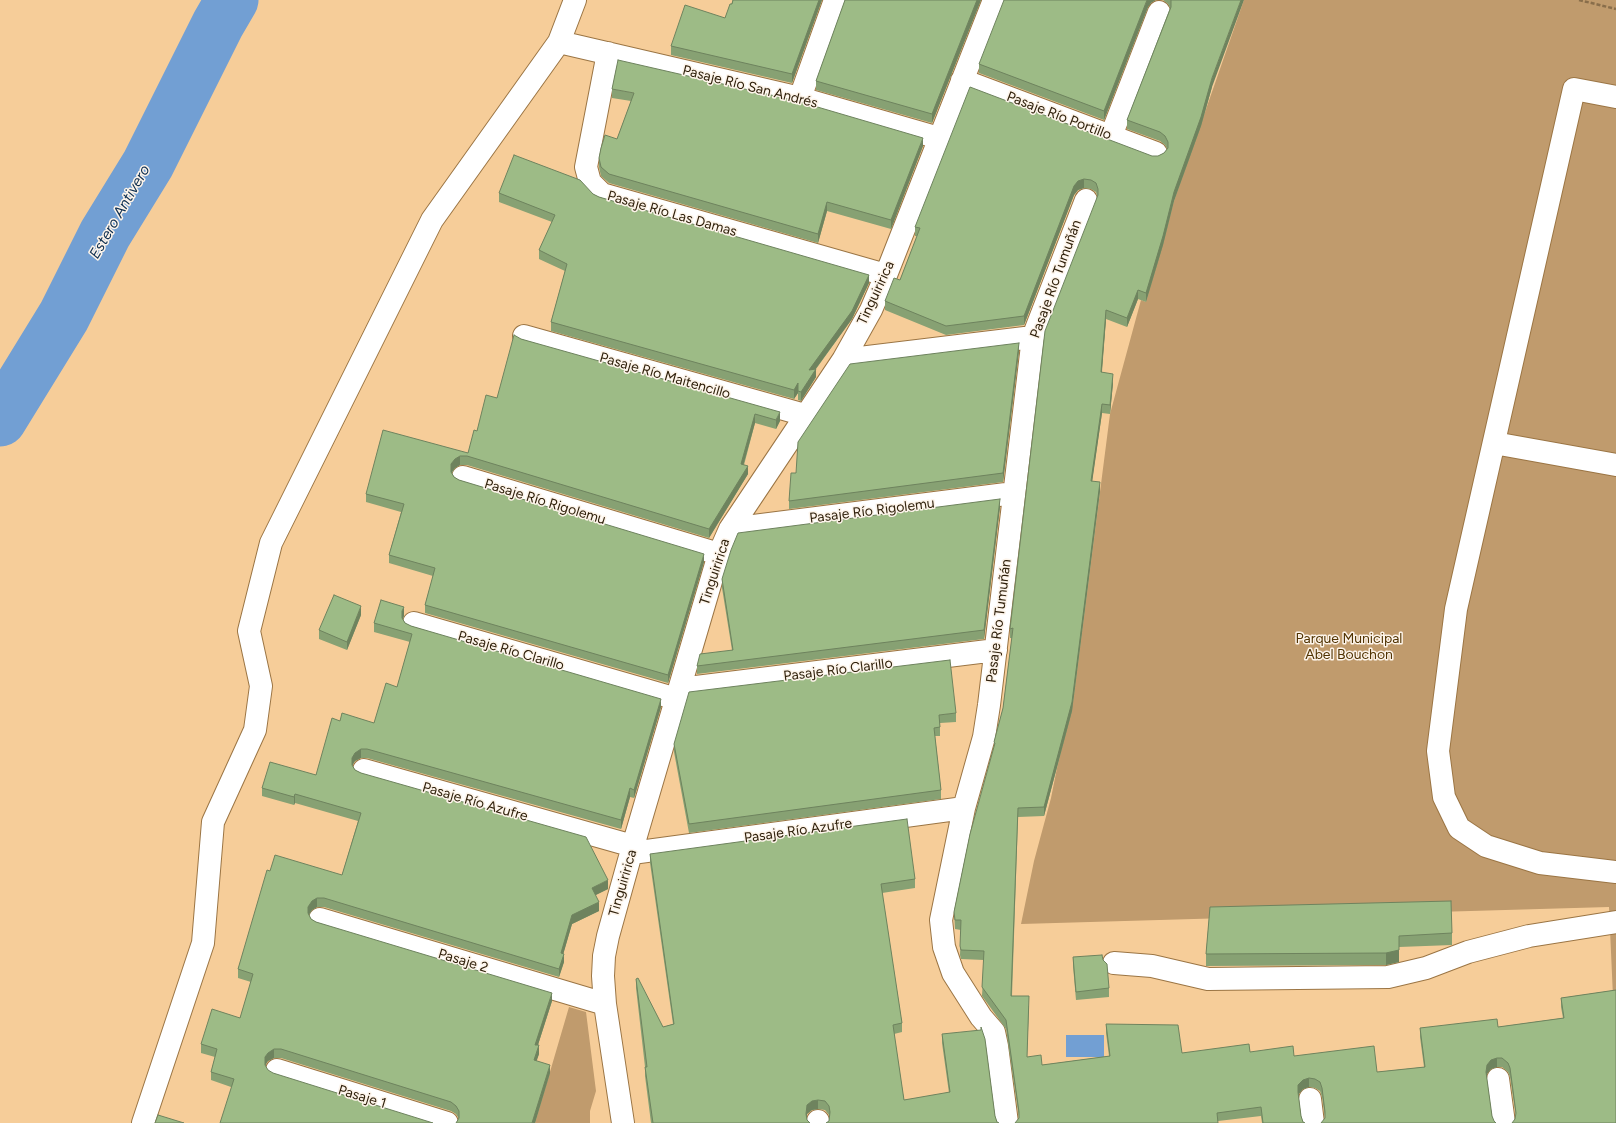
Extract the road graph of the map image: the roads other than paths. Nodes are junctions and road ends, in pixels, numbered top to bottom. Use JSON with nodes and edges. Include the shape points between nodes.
{"nodes":[{"id":1,"x":575,"y":0,"type":"edge"},
{"id":2,"x":835,"y":0,"type":"edge"},
{"id":3,"x":994,"y":0,"type":"edge"},
{"id":4,"x":1159,"y":12,"type":"dead end"},
{"id":5,"x":559,"y":42,"type":"junction"},
{"id":6,"x":608,"y":53,"type":"junction"},
{"id":7,"x":962,"y":80,"type":"junction"},
{"id":8,"x":1616,"y":97,"type":"edge"},
{"id":9,"x":800,"y":98,"type":"junction"},
{"id":10,"x":1111,"y":136,"type":"junction"},
{"id":11,"x":939,"y":138,"type":"junction"},
{"id":12,"x":1156,"y":153,"type":"dead end"},
{"id":13,"x":1086,"y":200,"type":"dead end"},
{"id":14,"x":886,"y":275,"type":"junction"},
{"id":15,"x":524,"y":336,"type":"dead end"},
{"id":16,"x":1033,"y":337,"type":"junction"},
{"id":17,"x":842,"y":360,"type":"junction"},
{"id":18,"x":805,"y":415,"type":"junction"},
{"id":19,"x":1494,"y":443,"type":"junction"},
{"id":20,"x":1616,"y":465,"type":"edge"},
{"id":21,"x":463,"y":477,"type":"dead end"},
{"id":22,"x":1014,"y":493,"type":"junction"},
{"id":23,"x":730,"y":529,"type":"junction"},
{"id":24,"x":719,"y":554,"type":"junction"},
{"id":25,"x":414,"y":624,"type":"dead end"},
{"id":26,"x":996,"y":650,"type":"junction"},
{"id":27,"x":678,"y":694,"type":"junction"},
{"id":28,"x":364,"y":770,"type":"dead end"},
{"id":29,"x":964,"y":808,"type":"junction"},
{"id":30,"x":632,"y":850,"type":"junction"},
{"id":31,"x":1616,"y":872,"type":"edge"},
{"id":32,"x":320,"y":919,"type":"dead end"},
{"id":33,"x":1616,"y":922,"type":"edge"},
{"id":34,"x":1114,"y":963,"type":"dead end"},
{"id":35,"x":605,"y":1004,"type":"junction"},
{"id":36,"x":277,"y":1070,"type":"dead end"},
{"id":37,"x":1498,"y":1079,"type":"dead end"},
{"id":38,"x":1310,"y":1099,"type":"dead end"},
{"id":39,"x":143,"y":1123,"type":"edge"},
{"id":40,"x":447,"y":1123,"type":"edge"},
{"id":41,"x":623,"y":1123,"type":"edge"},
{"id":42,"x":1007,"y":1123,"type":"edge"},
{"id":43,"x":1313,"y":1123,"type":"edge"},
{"id":44,"x":1504,"y":1123,"type":"edge"}],
"edges":[{"from":1,"to":5,"type":"street"},
{"from":2,"to":9,"type":"street"},
{"from":3,"to":7,"type":"street","name":"Tinguiririca"},
{"from":4,"to":10,"type":"street"},
{"from":5,"to":6,"type":"street","name":"Pasaje Río San Andrés"},
{"from":5,"to":39,"type":"street","via":[[432,220],[271,543],[249,631],[260,686],[255,730],[213,822],[203,943]]},
{"from":6,"to":9,"type":"street","name":"Pasaje Río San Andrés"},
{"from":6,"to":14,"type":"street","name":"Pasaje Río Las Damas","via":[[586,167],[590,182],[602,194]]},
{"from":7,"to":10,"type":"street","name":"Pasaje Río Portillo"},
{"from":7,"to":11,"type":"street","name":"Tinguiririca"},
{"from":8,"to":19,"type":"street","via":[[1574,89]]},
{"from":9,"to":11,"type":"street","name":"Pasaje Río San Andrés"},
{"from":10,"to":12,"type":"street","name":"Pasaje Río Portillo"},
{"from":11,"to":14,"type":"street","name":"Tinguiririca"},
{"from":13,"to":16,"type":"street","name":"Pasaje Río Tumuñán"},
{"from":14,"to":17,"type":"street","name":"Tinguiririca","via":[[871,310]]},
{"from":15,"to":18,"type":"street","name":"Pasaje Río Maitencillo"},
{"from":16,"to":17,"type":"street"},
{"from":16,"to":22,"type":"street","name":"Pasaje Río Tumuñán"},
{"from":17,"to":18,"type":"street","name":"Tinguiririca"},
{"from":18,"to":23,"type":"street","name":"Tinguiririca"},
{"from":19,"to":20,"type":"street"},
{"from":19,"to":31,"type":"street","via":[[1456,608],[1438,751],[1444,798],[1459,828],[1486,846],[1540,863]]},
{"from":21,"to":24,"type":"street","name":"Pasaje Río Rigolemu"},
{"from":22,"to":23,"type":"street","name":"Pasaje Río Rigolemu"},
{"from":22,"to":26,"type":"street","name":"Pasaje Río Tumuñán"},
{"from":23,"to":24,"type":"street","name":"Tinguiririca"},
{"from":24,"to":27,"type":"street","name":"Tinguiririca"},
{"from":25,"to":27,"type":"street","name":"Pasaje Río Clarillo"},
{"from":26,"to":27,"type":"street","name":"Pasaje Río Clarillo"},
{"from":26,"to":29,"type":"street","name":"Pasaje Río Tumuñán","via":[[984,737]]},
{"from":27,"to":30,"type":"street","name":"Tinguiririca"},
{"from":28,"to":30,"type":"street","name":"Pasaje Río Azufre"},
{"from":29,"to":30,"type":"street","name":"Pasaje Río Azufre"},
{"from":29,"to":42,"type":"street","name":"Pasaje Río Tumuñán","via":[[941,920],[944,947],[953,973],[980,1017],[994,1032]]},
{"from":30,"to":35,"type":"street","name":"Tinguiririca","via":[[604,956]]},
{"from":32,"to":35,"type":"street","name":"Pasaje 2"},
{"from":33,"to":34,"type":"street","via":[[1529,936],[1388,977],[1208,979],[1152,966]]},
{"from":35,"to":41,"type":"street","name":"Tinguiririca"},
{"from":36,"to":40,"type":"street","name":"Pasaje 1"},
{"from":37,"to":44,"type":"street"},
{"from":38,"to":43,"type":"street"}]}
